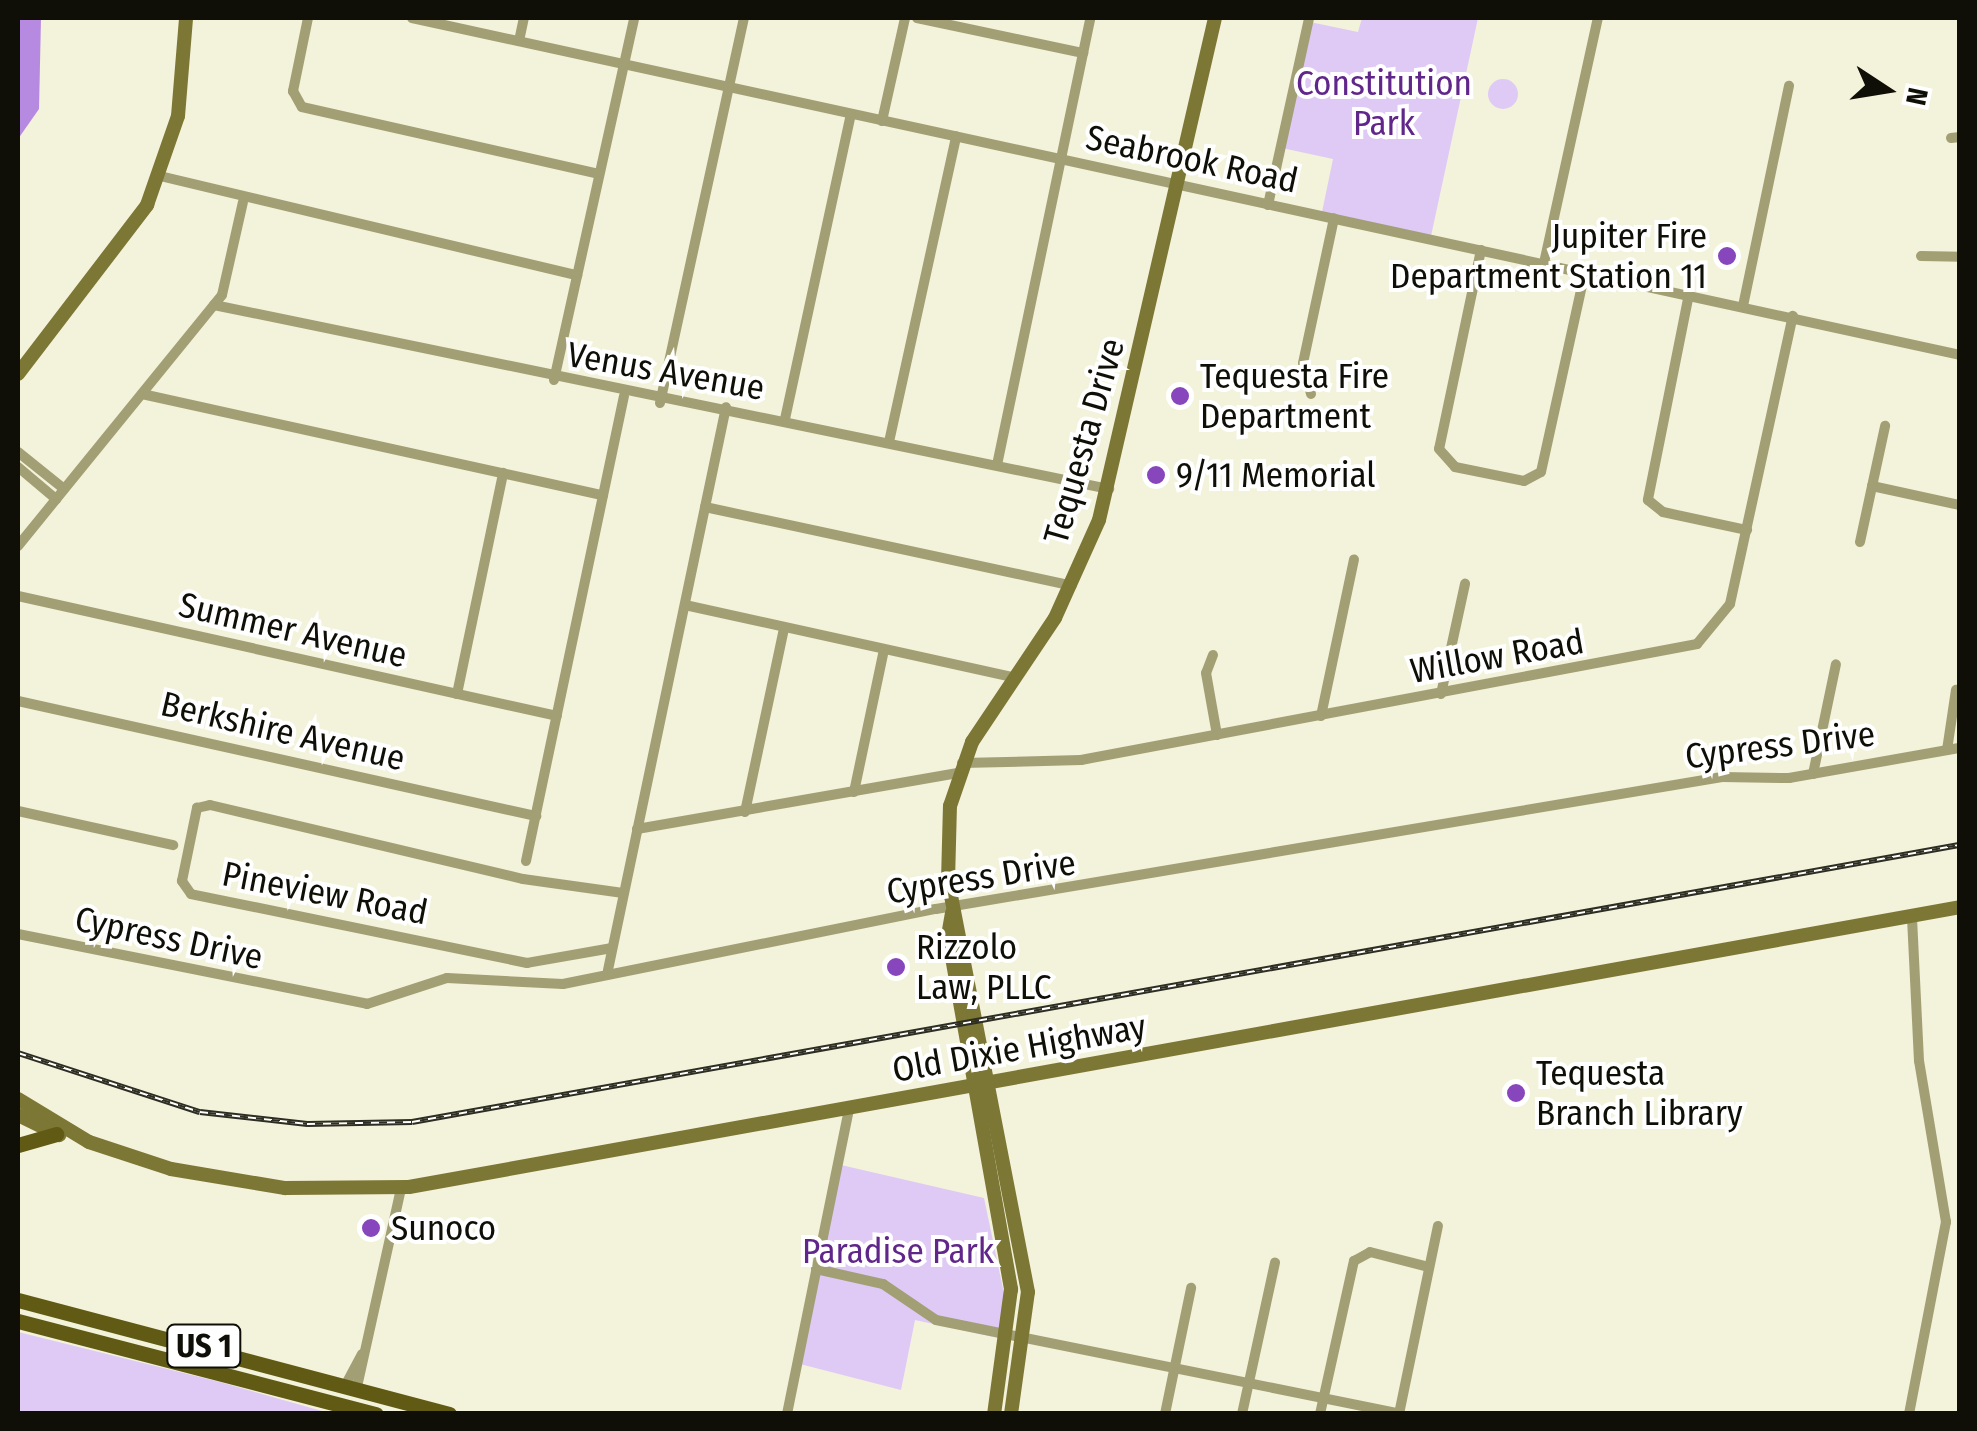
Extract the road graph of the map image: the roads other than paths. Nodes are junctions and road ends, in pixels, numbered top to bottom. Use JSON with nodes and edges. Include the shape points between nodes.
{"nodes":[{"id":1,"x":186,"y":18,"type":"edge"},
{"id":2,"x":308,"y":18,"type":"edge"},
{"id":3,"x":412,"y":18,"type":"edge"},
{"id":4,"x":524,"y":18,"type":"edge"},
{"id":5,"x":634,"y":18,"type":"edge"},
{"id":6,"x":744,"y":18,"type":"edge"},
{"id":7,"x":906,"y":18,"type":"edge"},
{"id":8,"x":917,"y":18,"type":"edge"},
{"id":9,"x":1090,"y":18,"type":"edge"},
{"id":10,"x":1215,"y":18,"type":"edge"},
{"id":11,"x":1309,"y":18,"type":"edge"},
{"id":12,"x":1598,"y":18,"type":"edge"},
{"id":13,"x":519,"y":41,"type":"junction"},
{"id":14,"x":1084,"y":53,"type":"junction"},
{"id":15,"x":624,"y":64,"type":"junction"},
{"id":16,"x":1789,"y":86,"type":"dead end"},
{"id":17,"x":729,"y":87,"type":"junction"},
{"id":18,"x":851,"y":114,"type":"junction"},
{"id":19,"x":882,"y":120,"type":"junction"},
{"id":20,"x":956,"y":136,"type":"junction"},
{"id":21,"x":1061,"y":159,"type":"junction"},
{"id":22,"x":600,"y":174,"type":"junction"},
{"id":23,"x":160,"y":176,"type":"junction"},
{"id":24,"x":1178,"y":186,"type":"junction"},
{"id":25,"x":243,"y":202,"type":"junction"},
{"id":26,"x":1268,"y":204,"type":"junction"},
{"id":27,"x":1334,"y":218,"type":"junction"},
{"id":28,"x":1482,"y":250,"type":"junction"},
{"id":29,"x":1922,"y":256,"type":"dead end"},
{"id":30,"x":1960,"y":257,"type":"edge"},
{"id":31,"x":1544,"y":263,"type":"junction"},
{"id":32,"x":1585,"y":272,"type":"junction"},
{"id":33,"x":577,"y":275,"type":"junction"},
{"id":34,"x":1689,"y":294,"type":"junction"},
{"id":35,"x":214,"y":305,"type":"junction"},
{"id":36,"x":1743,"y":306,"type":"junction"},
{"id":37,"x":1793,"y":316,"type":"junction"},
{"id":38,"x":1960,"y":355,"type":"edge"},
{"id":39,"x":18,"y":374,"type":"edge"},
{"id":40,"x":554,"y":380,"type":"junction"},
{"id":41,"x":142,"y":394,"type":"junction"},
{"id":42,"x":1311,"y":394,"type":"dead end"},
{"id":43,"x":624,"y":396,"type":"junction"},
{"id":44,"x":660,"y":403,"type":"junction"},
{"id":45,"x":726,"y":407,"type":"junction"},
{"id":46,"x":784,"y":419,"type":"junction"},
{"id":47,"x":1885,"y":426,"type":"dead end"},
{"id":48,"x":890,"y":442,"type":"junction"},
{"id":49,"x":18,"y":452,"type":"edge"},
{"id":50,"x":998,"y":465,"type":"junction"},
{"id":51,"x":18,"y":467,"type":"edge"},
{"id":52,"x":503,"y":474,"type":"junction"},
{"id":53,"x":1872,"y":486,"type":"junction"},
{"id":54,"x":64,"y":489,"type":"junction"},
{"id":55,"x":1110,"y":489,"type":"junction"},
{"id":56,"x":603,"y":496,"type":"junction"},
{"id":57,"x":56,"y":500,"type":"junction"},
{"id":58,"x":1960,"y":505,"type":"edge"},
{"id":59,"x":705,"y":506,"type":"junction"},
{"id":60,"x":1746,"y":530,"type":"junction"},
{"id":61,"x":1860,"y":542,"type":"dead end"},
{"id":62,"x":18,"y":546,"type":"edge"},
{"id":63,"x":1354,"y":559,"type":"dead end"},
{"id":64,"x":1465,"y":584,"type":"dead end"},
{"id":65,"x":1072,"y":586,"type":"junction"},
{"id":66,"x":18,"y":596,"type":"edge"},
{"id":67,"x":685,"y":605,"type":"junction"},
{"id":68,"x":784,"y":628,"type":"junction"},
{"id":69,"x":884,"y":650,"type":"junction"},
{"id":70,"x":1213,"y":655,"type":"dead end"},
{"id":71,"x":1836,"y":664,"type":"dead end"},
{"id":72,"x":1016,"y":678,"type":"junction"},
{"id":73,"x":1956,"y":690,"type":"dead end"},
{"id":74,"x":457,"y":694,"type":"junction"},
{"id":75,"x":1441,"y":694,"type":"junction"},
{"id":76,"x":18,"y":701,"type":"edge"},
{"id":77,"x":557,"y":716,"type":"junction"},
{"id":78,"x":1320,"y":716,"type":"junction"},
{"id":79,"x":1217,"y":735,"type":"junction"},
{"id":80,"x":1960,"y":748,"type":"edge"},
{"id":81,"x":1947,"y":750,"type":"junction"},
{"id":82,"x":961,"y":768,"type":"junction"},
{"id":83,"x":1813,"y":774,"type":"junction"},
{"id":84,"x":854,"y":792,"type":"junction"},
{"id":85,"x":18,"y":810,"type":"edge"},
{"id":86,"x":745,"y":812,"type":"junction"},
{"id":87,"x":536,"y":816,"type":"junction"},
{"id":88,"x":637,"y":830,"type":"junction"},
{"id":89,"x":172,"y":845,"type":"dead end"},
{"id":90,"x":526,"y":861,"type":"dead end"},
{"id":91,"x":624,"y":892,"type":"junction"},
{"id":92,"x":1960,"y":907,"type":"edge"},
{"id":93,"x":952,"y":912,"type":"junction"},
{"id":94,"x":1912,"y":916,"type":"junction"},
{"id":95,"x":18,"y":934,"type":"edge"},
{"id":96,"x":612,"y":948,"type":"junction"},
{"id":97,"x":611,"y":970,"type":"junction"},
{"id":98,"x":991,"y":1086,"type":"junction"},
{"id":99,"x":975,"y":1089,"type":"junction"},
{"id":100,"x":18,"y":1101,"type":"edge"},
{"id":101,"x":849,"y":1108,"type":"junction"},
{"id":102,"x":18,"y":1115,"type":"edge"},
{"id":103,"x":56,"y":1134,"type":"junction"},
{"id":104,"x":90,"y":1142,"type":"junction"},
{"id":105,"x":18,"y":1145,"type":"edge"},
{"id":106,"x":401,"y":1188,"type":"junction"},
{"id":107,"x":1438,"y":1226,"type":"dead end"},
{"id":108,"x":1275,"y":1263,"type":"dead end"},
{"id":109,"x":1429,"y":1267,"type":"junction"},
{"id":110,"x":816,"y":1269,"type":"junction"},
{"id":111,"x":1191,"y":1288,"type":"dead end"},
{"id":112,"x":18,"y":1300,"type":"edge"},
{"id":113,"x":18,"y":1320,"type":"edge"},
{"id":114,"x":1010,"y":1337,"type":"junction"},
{"id":115,"x":1026,"y":1340,"type":"junction"},
{"id":116,"x":1176,"y":1365,"type":"junction"},
{"id":117,"x":1249,"y":1380,"type":"junction"},
{"id":118,"x":352,"y":1386,"type":"junction"},
{"id":119,"x":1324,"y":1396,"type":"junction"},
{"id":120,"x":390,"y":1397,"type":"junction"},
{"id":121,"x":318,"y":1398,"type":"junction"},
{"id":122,"x":350,"y":1406,"type":"junction"},
{"id":123,"x":1399,"y":1413,"type":"edge"},
{"id":124,"x":376,"y":1414,"type":"edge"},
{"id":125,"x":448,"y":1414,"type":"edge"},
{"id":126,"x":786,"y":1414,"type":"edge"},
{"id":127,"x":994,"y":1414,"type":"edge"},
{"id":128,"x":1011,"y":1414,"type":"edge"},
{"id":129,"x":1164,"y":1414,"type":"edge"},
{"id":130,"x":1242,"y":1414,"type":"edge"},
{"id":131,"x":1320,"y":1414,"type":"edge"},
{"id":132,"x":1908,"y":1414,"type":"edge"}],
"edges":[{"from":1,"to":23,"type":"street","via":[[184,81]]},
{"from":2,"to":22,"type":"street","via":[[292,91],[302,108]]},
{"from":3,"to":13,"type":"street","name":"Seabrook Road"},
{"from":4,"to":13,"type":"street"},
{"from":5,"to":15,"type":"street"},
{"from":6,"to":17,"type":"street"},
{"from":7,"to":19,"type":"street"},
{"from":8,"to":14,"type":"street"},
{"from":9,"to":14,"type":"street"},
{"from":10,"to":24,"type":"street","name":"Tequesta Drive"},
{"from":11,"to":26,"type":"street"},
{"from":12,"to":31,"type":"street"},
{"from":13,"to":15,"type":"street","name":"Seabrook Road"},
{"from":14,"to":21,"type":"street"},
{"from":15,"to":17,"type":"street","name":"Seabrook Road"},
{"from":15,"to":22,"type":"street"},
{"from":16,"to":36,"type":"street"},
{"from":17,"to":18,"type":"street","name":"Seabrook Road"},
{"from":17,"to":44,"type":"street"},
{"from":18,"to":19,"type":"street","name":"Seabrook Road"},
{"from":18,"to":46,"type":"street"},
{"from":19,"to":20,"type":"street","name":"Seabrook Road"},
{"from":20,"to":21,"type":"street","name":"Seabrook Road"},
{"from":20,"to":48,"type":"street"},
{"from":21,"to":24,"type":"street","name":"Seabrook Road"},
{"from":21,"to":50,"type":"street"},
{"from":22,"to":33,"type":"street"},
{"from":23,"to":25,"type":"street"},
{"from":23,"to":39,"type":"street","via":[[109,259]]},
{"from":24,"to":26,"type":"street","name":"Seabrook Road"},
{"from":24,"to":55,"type":"street","name":"Tequesta Drive"},
{"from":25,"to":33,"type":"street"},
{"from":25,"to":35,"type":"street"},
{"from":26,"to":27,"type":"street","name":"Seabrook Road"},
{"from":27,"to":28,"type":"street","name":"Seabrook Road"},
{"from":27,"to":42,"type":"street","via":[[1303,364]]},
{"from":28,"to":31,"type":"street","name":"Seabrook Road"},
{"from":28,"to":32,"type":"street","via":[[1439,449],[1448,465],[1472,471],[1524,482],[1541,472]]},
{"from":29,"to":30,"type":"street"},
{"from":31,"to":32,"type":"street","name":"Seabrook Road"},
{"from":32,"to":34,"type":"street","name":"Seabrook Road"},
{"from":33,"to":40,"type":"street"},
{"from":34,"to":36,"type":"street","name":"Seabrook Road"},
{"from":34,"to":60,"type":"street","via":[[1648,500],[1663,512]]},
{"from":35,"to":40,"type":"street","name":"Venus Avenue"},
{"from":35,"to":41,"type":"street"},
{"from":36,"to":37,"type":"street","name":"Seabrook Road"},
{"from":37,"to":38,"type":"street","name":"Seabrook Road"},
{"from":37,"to":60,"type":"street","name":"Willow Road"},
{"from":40,"to":43,"type":"street","name":"Venus Avenue"},
{"from":41,"to":52,"type":"street"},
{"from":41,"to":54,"type":"street"},
{"from":43,"to":44,"type":"street","name":"Venus Avenue"},
{"from":43,"to":56,"type":"street"},
{"from":44,"to":45,"type":"street","name":"Venus Avenue"},
{"from":45,"to":46,"type":"street","name":"Venus Avenue"},
{"from":45,"to":59,"type":"street"},
{"from":46,"to":48,"type":"street","name":"Venus Avenue"},
{"from":47,"to":53,"type":"street"},
{"from":48,"to":50,"type":"street","name":"Venus Avenue"},
{"from":49,"to":54,"type":"street"},
{"from":50,"to":55,"type":"street","name":"Venus Avenue"},
{"from":51,"to":57,"type":"street"},
{"from":52,"to":56,"type":"street"},
{"from":52,"to":74,"type":"street"},
{"from":53,"to":58,"type":"street"},
{"from":53,"to":61,"type":"street"},
{"from":54,"to":57,"type":"street"},
{"from":55,"to":65,"type":"street","name":"Tequesta Drive"},
{"from":56,"to":77,"type":"street"},
{"from":57,"to":62,"type":"street"},
{"from":59,"to":65,"type":"street"},
{"from":59,"to":67,"type":"street"},
{"from":60,"to":75,"type":"street","name":"Willow Road","via":[[1727,612],[1697,644]]},
{"from":63,"to":78,"type":"street"},
{"from":64,"to":75,"type":"street"},
{"from":65,"to":72,"type":"street","name":"Tequesta Drive"},
{"from":66,"to":74,"type":"street","name":"Summer Avenue"},
{"from":67,"to":68,"type":"street"},
{"from":67,"to":88,"type":"street"},
{"from":68,"to":69,"type":"street"},
{"from":68,"to":86,"type":"street"},
{"from":69,"to":72,"type":"street"},
{"from":69,"to":84,"type":"street"},
{"from":70,"to":79,"type":"street","via":[[1206,673]]},
{"from":71,"to":83,"type":"street"},
{"from":72,"to":82,"type":"street","name":"Tequesta Drive"},
{"from":73,"to":81,"type":"street"},
{"from":74,"to":77,"type":"street","name":"Summer Avenue"},
{"from":75,"to":78,"type":"street","name":"Willow Road"},
{"from":76,"to":87,"type":"street","name":"Berkshire Avenue"},
{"from":77,"to":87,"type":"street"},
{"from":78,"to":79,"type":"street","name":"Willow Road"},
{"from":79,"to":82,"type":"street","name":"Willow Road","via":[[1076,760]]},
{"from":80,"to":81,"type":"street","name":"Cypress Drive"},
{"from":81,"to":83,"type":"street","name":"Cypress Drive"},
{"from":82,"to":84,"type":"street","name":"Willow Road"},
{"from":82,"to":93,"type":"street","name":"Tequesta Drive","via":[[946,842]]},
{"from":83,"to":93,"type":"street","name":"Cypress Drive","via":[[1722,777]]},
{"from":84,"to":86,"type":"street","name":"Willow Road"},
{"from":85,"to":89,"type":"street"},
{"from":86,"to":88,"type":"street","name":"Willow Road"},
{"from":87,"to":90,"type":"street"},
{"from":88,"to":91,"type":"street"},
{"from":91,"to":96,"type":"street"},
{"from":91,"to":96,"type":"street","name":"Pineview Road","via":[[523,878],[210,805],[198,808],[182,881],[191,894],[526,962]]},
{"from":92,"to":94,"type":"street","name":"Old Dixie Highway"},
{"from":93,"to":97,"type":"street","name":"Cypress Drive"},
{"from":93,"to":98,"type":"street","name":"Tequesta Drive"},
{"from":93,"to":99,"type":"street","name":"Tequesta Drive"},
{"from":94,"to":98,"type":"street","name":"Old Dixie Highway"},
{"from":94,"to":132,"type":"street","via":[[1919,1061],[1946,1222]]},
{"from":95,"to":97,"type":"street","name":"Cypress Drive","via":[[360,1004],[450,977],[555,985]]},
{"from":96,"to":97,"type":"street"},
{"from":98,"to":99,"type":"street","name":"Old Dixie Highway"},
{"from":98,"to":115,"type":"street","name":"Tequesta Drive","via":[[1028,1292]]},
{"from":99,"to":101,"type":"street","name":"Old Dixie Highway"},
{"from":99,"to":114,"type":"street","name":"Tequesta Drive","via":[[1011,1289]]},
{"from":100,"to":104,"type":"street","name":"Old Dixie Highway"},
{"from":101,"to":106,"type":"street","name":"Old Dixie Highway"},
{"from":101,"to":110,"type":"street"},
{"from":102,"to":103,"type":"street","name":"Old Dixie Highway"},
{"from":103,"to":104,"type":"street","name":"Old Dixie Highway"},
{"from":103,"to":105,"type":"main road"},
{"from":104,"to":106,"type":"street","name":"Old Dixie Highway","via":[[246,1184]]},
{"from":106,"to":118,"type":"street"},
{"from":107,"to":109,"type":"street"},
{"from":108,"to":117,"type":"street"},
{"from":109,"to":119,"type":"street","via":[[1370,1252],[1354,1260]]},
{"from":109,"to":123,"type":"street"},
{"from":110,"to":114,"type":"street","via":[[883,1284],[936,1320]]},
{"from":110,"to":126,"type":"street"},
{"from":111,"to":116,"type":"street"},
{"from":112,"to":118,"type":"main road","number":"US 1"},
{"from":113,"to":121,"type":"main road","number":"US 1"},
{"from":114,"to":115,"type":"street"},
{"from":114,"to":127,"type":"street","name":"Tequesta Drive"},
{"from":115,"to":116,"type":"street"},
{"from":115,"to":128,"type":"street","name":"Tequesta Drive"},
{"from":116,"to":117,"type":"street"},
{"from":116,"to":129,"type":"street"},
{"from":117,"to":119,"type":"street"},
{"from":117,"to":130,"type":"street"},
{"from":118,"to":120,"type":"main road","number":"US 1"},
{"from":118,"to":121,"type":"main road"},
{"from":119,"to":123,"type":"street"},
{"from":119,"to":131,"type":"street"},
{"from":120,"to":122,"type":"main road"},
{"from":120,"to":125,"type":"main road","number":"US 1"},
{"from":121,"to":122,"type":"main road","number":"US 1"},
{"from":122,"to":124,"type":"main road","number":"US 1"}]}
